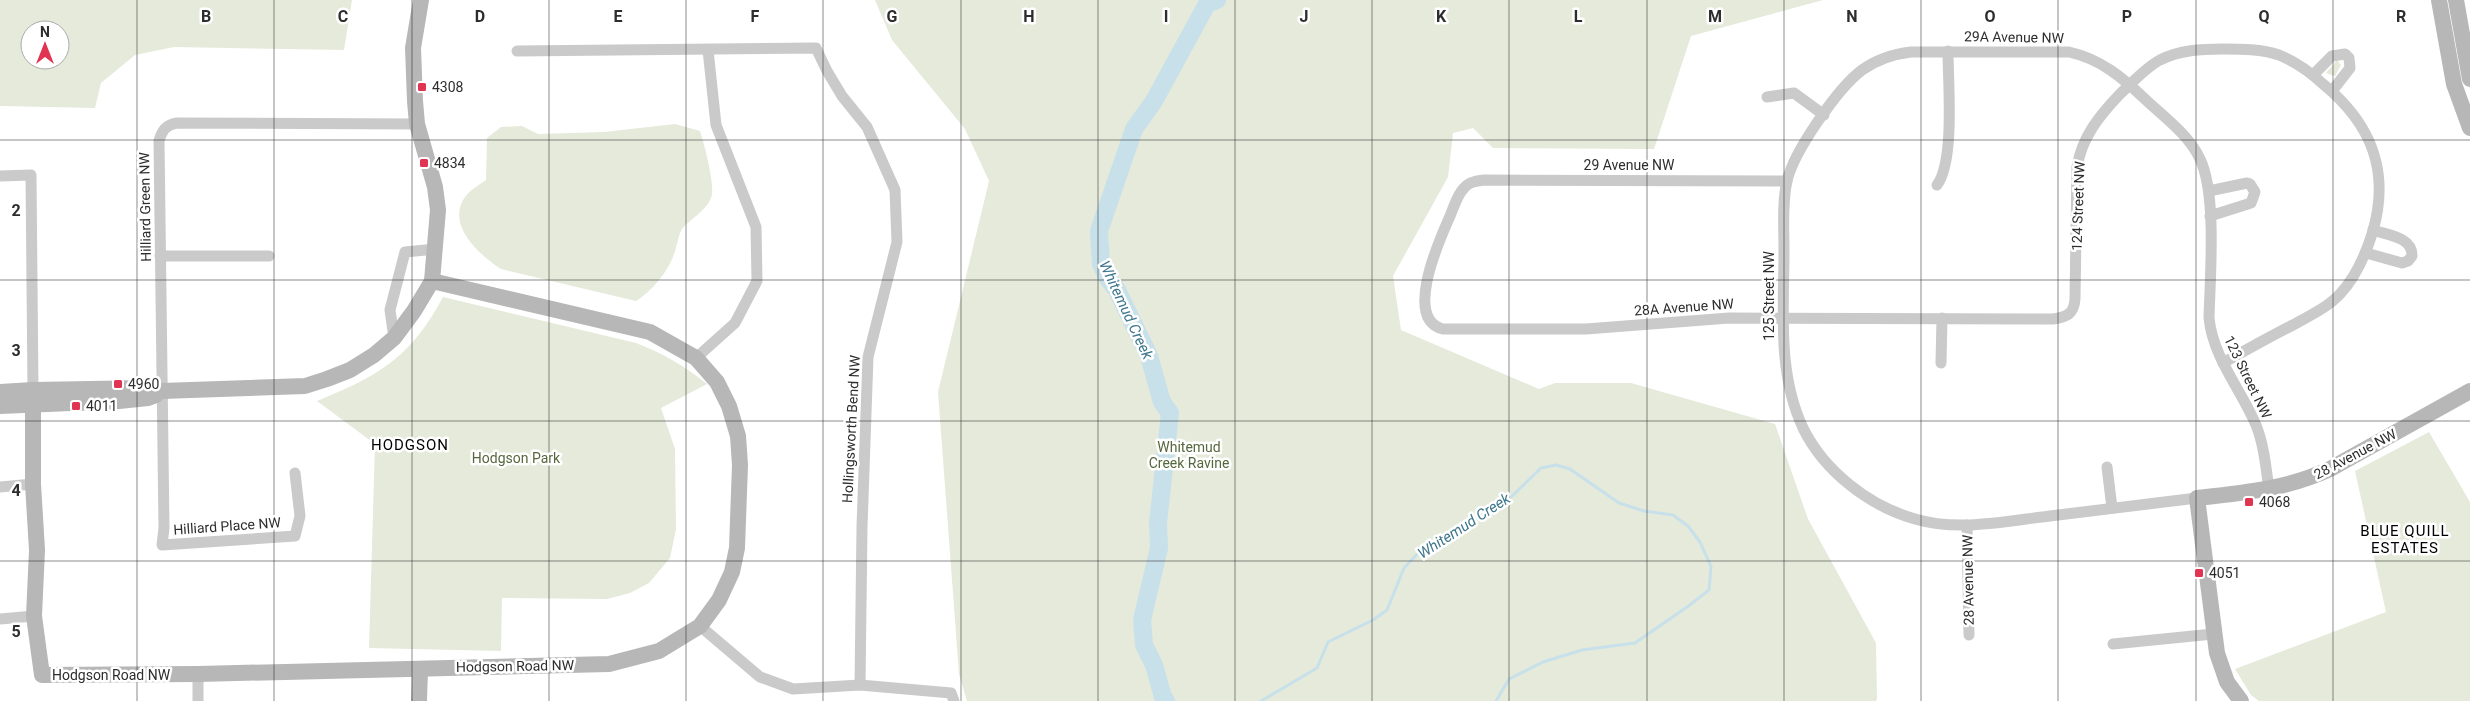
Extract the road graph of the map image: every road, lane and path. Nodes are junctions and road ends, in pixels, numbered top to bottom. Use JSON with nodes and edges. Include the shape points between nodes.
{"nodes":[{"id":1,"x":421,"y":0,"type":"edge"},
{"id":2,"x":2439,"y":0,"type":"edge"},
{"id":3,"x":2456,"y":0,"type":"edge"},
{"id":4,"x":517,"y":50,"type":"dead end"},
{"id":5,"x":708,"y":50,"type":"junction"},
{"id":6,"x":1948,"y":51,"type":"junction"},
{"id":7,"x":1872,"y":64,"type":"joint"},
{"id":8,"x":2313,"y":75,"type":"junction"},
{"id":9,"x":2470,"y":79,"type":"edge"},
{"id":10,"x":2130,"y":85,"type":"junction"},
{"id":11,"x":2332,"y":91,"type":"junction"},
{"id":12,"x":1766,"y":97,"type":"dead end"},
{"id":13,"x":1824,"y":115,"type":"junction"},
{"id":14,"x":418,"y":124,"type":"junction"},
{"id":15,"x":2470,"y":128,"type":"edge"},
{"id":16,"x":0,"y":176,"type":"edge"},
{"id":17,"x":1787,"y":181,"type":"junction"},
{"id":18,"x":1937,"y":185,"type":"dead end"},
{"id":19,"x":2209,"y":190,"type":"junction"},
{"id":20,"x":2210,"y":216,"type":"junction"},
{"id":21,"x":2373,"y":230,"type":"junction"},
{"id":22,"x":436,"y":249,"type":"junction"},
{"id":23,"x":2366,"y":253,"type":"junction"},
{"id":24,"x":160,"y":256,"type":"junction"},
{"id":25,"x":270,"y":256,"type":"dead end"},
{"id":26,"x":432,"y":281,"type":"junction"},
{"id":27,"x":2071,"y":313,"type":"joint"},
{"id":28,"x":1784,"y":317,"type":"junction"},
{"id":29,"x":1942,"y":318,"type":"junction"},
{"id":30,"x":1430,"y":322,"type":"joint"},
{"id":31,"x":394,"y":338,"type":"junction"},
{"id":32,"x":696,"y":358,"type":"junction"},
{"id":33,"x":1941,"y":363,"type":"dead end"},
{"id":34,"x":2223,"y":363,"type":"junction"},
{"id":35,"x":162,"y":391,"type":"junction"},
{"id":36,"x":2470,"y":391,"type":"edge"},
{"id":37,"x":0,"y":392,"type":"edge"},
{"id":38,"x":33,"y":397,"type":"junction"},
{"id":39,"x":0,"y":406,"type":"edge"},
{"id":40,"x":2107,"y":467,"type":"dead end"},
{"id":41,"x":295,"y":474,"type":"dead end"},
{"id":42,"x":33,"y":484,"type":"junction"},
{"id":43,"x":0,"y":487,"type":"edge"},
{"id":44,"x":2269,"y":490,"type":"junction"},
{"id":45,"x":2198,"y":498,"type":"junction"},
{"id":46,"x":2112,"y":508,"type":"junction"},
{"id":47,"x":1894,"y":512,"type":"joint"},
{"id":48,"x":1967,"y":525,"type":"junction"},
{"id":49,"x":34,"y":616,"type":"junction"},
{"id":50,"x":0,"y":619,"type":"edge"},
{"id":51,"x":700,"y":626,"type":"junction"},
{"id":52,"x":2213,"y":634,"type":"junction"},
{"id":53,"x":1969,"y":635,"type":"dead end"},
{"id":54,"x":2113,"y":644,"type":"dead end"},
{"id":55,"x":420,"y":669,"type":"junction"},
{"id":56,"x":198,"y":674,"type":"junction"},
{"id":57,"x":860,"y":685,"type":"junction"},
{"id":58,"x":798,"y":688,"type":"junction"},
{"id":59,"x":198,"y":701,"type":"edge"},
{"id":60,"x":419,"y":701,"type":"edge"},
{"id":61,"x":792,"y":701,"type":"edge"},
{"id":62,"x":804,"y":701,"type":"edge"},
{"id":63,"x":954,"y":701,"type":"edge"},
{"id":64,"x":2241,"y":701,"type":"edge"}],
"edges":[{"from":1,"to":14,"type":"street","via":[[413,48]]},
{"from":2,"to":15,"type":"street","via":[[2454,84]]},
{"from":3,"to":9,"type":"street"},
{"from":4,"to":5,"type":"street","name":"Hollingsworth Bend NW"},
{"from":5,"to":32,"type":"street","via":[[716,125],[756,227],[758,281],[735,324]]},
{"from":5,"to":57,"type":"street","name":"Hollingsworth Bend NW","via":[[816,48],[842,96],[867,127],[895,190],[897,242],[868,357]]},
{"from":6,"to":7,"type":"street","name":"29A Avenue NW","via":[[1902,53]]},
{"from":6,"to":10,"type":"street","name":"29A Avenue NW","via":[[2069,52],[2104,65]]},
{"from":6,"to":18,"type":"street","name":"29A Avenue NW","via":[[1947,153]]},
{"from":7,"to":13,"type":"street","name":"125 Street NW","via":[[1848,83]]},
{"from":8,"to":10,"type":"street","name":"124 Street NW","via":[[2288,59],[2266,52],[2198,50],[2161,60]]},
{"from":8,"to":11,"type":"street","name":"124 Street NW"},
{"from":8,"to":11,"type":"street","via":[[2332,56],[2345,54],[2350,68]]},
{"from":10,"to":19,"type":"street","name":"123 Street NW","via":[[2194,149],[2204,169]]},
{"from":10,"to":27,"type":"street","name":"124 Street NW","via":[[2095,122],[2078,159],[2075,299]]},
{"from":11,"to":21,"type":"street","name":"124 Street NW","via":[[2356,116],[2373,148],[2379,195]]},
{"from":12,"to":13,"type":"street","via":[[1794,94]]},
{"from":13,"to":17,"type":"street","name":"125 Street NW","via":[[1795,160]]},
{"from":14,"to":22,"type":"street","via":[[435,187],[438,210]]},
{"from":14,"to":24,"type":"street","name":"Hilliard Green NW","via":[[168,125],[159,141]]},
{"from":16,"to":38,"type":"street","via":[[31,175]]},
{"from":17,"to":28,"type":"street","name":"125 Street NW","via":[[1784,200]]},
{"from":17,"to":30,"type":"street","name":"29 Avenue NW","via":[[1471,182],[1461,192],[1429,265],[1426,310]]},
{"from":19,"to":20,"type":"street","name":"123 Street NW"},
{"from":19,"to":20,"type":"street","via":[[2247,183],[2255,192],[2251,203]]},
{"from":20,"to":34,"type":"street","name":"123 Street NW","via":[[2210,330]]},
{"from":21,"to":23,"type":"street","name":"124 Street NW"},
{"from":21,"to":23,"type":"street","via":[[2406,241],[2412,249],[2412,256],[2402,263]]},
{"from":22,"to":26,"type":"street"},
{"from":22,"to":31,"type":"street","via":[[405,252],[390,310]]},
{"from":23,"to":34,"type":"street","name":"124 Street NW","via":[[2352,278],[2331,302]]},
{"from":24,"to":25,"type":"street"},
{"from":24,"to":35,"type":"street","name":"Hilliard Green NW"},
{"from":26,"to":31,"type":"street"},
{"from":26,"to":32,"type":"street","name":"Hodgson Road NW","via":[[650,332]]},
{"from":27,"to":29,"type":"street","name":"28A Avenue NW","via":[[2053,318]]},
{"from":28,"to":29,"type":"street","name":"28A Avenue NW"},
{"from":28,"to":30,"type":"street","name":"28A Avenue NW","via":[[1717,318],[1586,329],[1443,329]]},
{"from":28,"to":47,"type":"street","name":"125 Street NW","via":[[1791,396],[1806,433],[1838,475]]},
{"from":29,"to":33,"type":"street"},
{"from":31,"to":35,"type":"street","via":[[350,370],[305,386]]},
{"from":32,"to":51,"type":"street","name":"Hodgson Road NW","via":[[717,382],[729,406],[738,436],[740,465],[738,539],[732,572],[719,600]]},
{"from":34,"to":44,"type":"street","name":"123 Street NW","via":[[2260,434]]},
{"from":35,"to":38,"type":"street","via":[[148,398]]},
{"from":35,"to":41,"type":"street","name":"Hilliard Place NW","via":[[162,545],[295,536],[300,516]]},
{"from":36,"to":44,"type":"street","name":"28 Avenue NW","via":[[2330,469],[2301,482]]},
{"from":37,"to":38,"type":"street"},
{"from":38,"to":39,"type":"street"},
{"from":38,"to":42,"type":"street","name":"Hodgson Road NW"},
{"from":40,"to":46,"type":"street"},
{"from":42,"to":43,"type":"street"},
{"from":42,"to":49,"type":"street","name":"Hodgson Road NW","via":[[38,550]]},
{"from":44,"to":45,"type":"street","name":"28 Avenue NW"},
{"from":45,"to":46,"type":"street","name":"28 Avenue NW"},
{"from":45,"to":52,"type":"street"},
{"from":46,"to":48,"type":"street","name":"28 Avenue NW"},
{"from":47,"to":48,"type":"street","name":"28 Avenue NW","via":[[1931,523]]},
{"from":48,"to":53,"type":"street","name":"28 Avenue NW"},
{"from":49,"to":50,"type":"street"},
{"from":49,"to":56,"type":"street","name":"Hodgson Road NW","via":[[42,675]]},
{"from":51,"to":55,"type":"street","name":"Hodgson Road NW","via":[[659,651],[609,664]]},
{"from":51,"to":58,"type":"street","via":[[760,677]]},
{"from":52,"to":54,"type":"street"},
{"from":52,"to":64,"type":"street","via":[[2221,668]]},
{"from":55,"to":56,"type":"street","name":"Hodgson Road NW"},
{"from":55,"to":60,"type":"street"},
{"from":56,"to":59,"type":"street"},
{"from":57,"to":58,"type":"street"},
{"from":57,"to":63,"type":"street","via":[[951,692]]},
{"from":58,"to":61,"type":"street"},
{"from":58,"to":62,"type":"street"}]}
